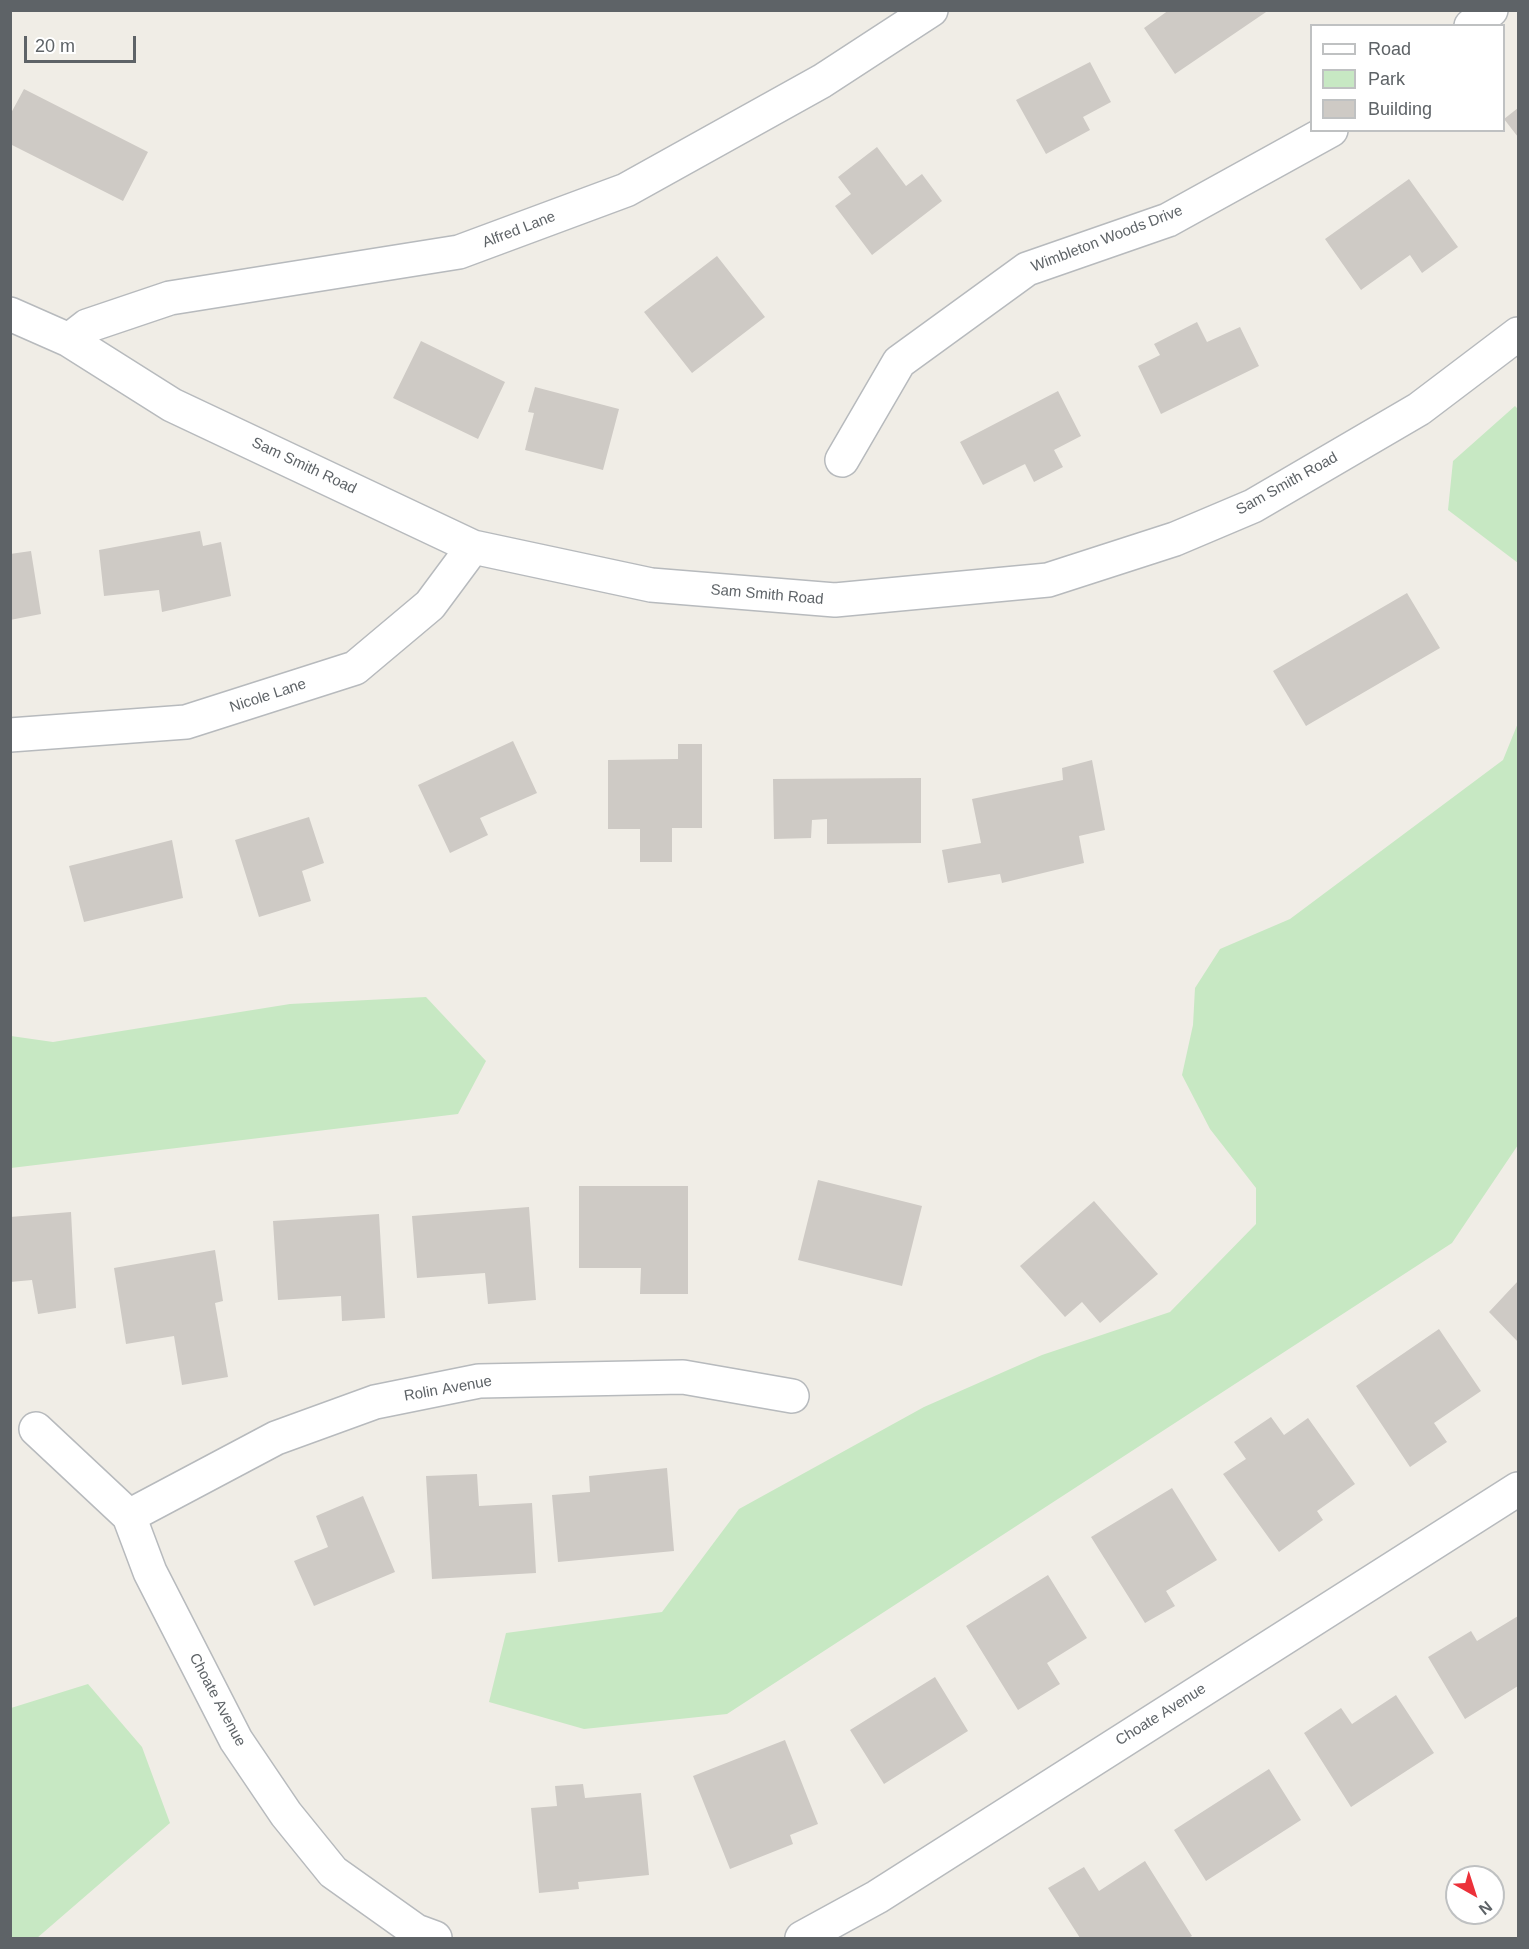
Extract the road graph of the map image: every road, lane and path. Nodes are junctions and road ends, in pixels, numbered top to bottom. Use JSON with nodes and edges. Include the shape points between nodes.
{"nodes":[{"id":1,"x":931,"y":10,"type":"edge"},
{"id":2,"x":1491,"y":10,"type":"edge"},
{"id":3,"x":1474,"y":24,"type":"edge"},
{"id":4,"x":1327,"y":132,"type":"edge"},
{"id":5,"x":10,"y":314,"type":"edge"},
{"id":6,"x":1518,"y":334,"type":"edge"},
{"id":7,"x":69,"y":340,"type":"junction"},
{"id":8,"x":842,"y":460,"type":"dead end"},
{"id":9,"x":473,"y":547,"type":"junction"},
{"id":10,"x":10,"y":735,"type":"edge"},
{"id":11,"x":792,"y":1396,"type":"dead end"},
{"id":12,"x":36,"y":1429,"type":"dead end"},
{"id":13,"x":1518,"y":1489,"type":"edge"},
{"id":14,"x":129,"y":1516,"type":"junction"},
{"id":15,"x":435,"y":1938,"type":"edge"},
{"id":16,"x":802,"y":1938,"type":"edge"}],
"edges":[{"from":1,"to":7,"type":"street","name":"Alfred Lane","via":[[822,81],[626,190],[459,252],[170,298],[87,326]]},
{"from":2,"to":3,"type":"street"},
{"from":4,"to":8,"type":"street","name":"Wimbleton Woods Drive","via":[[1168,220],[1027,269],[899,362]]},
{"from":5,"to":7,"type":"street","name":"Sam Smith Road"},
{"from":6,"to":9,"type":"street","name":"Sam Smith Road","via":[[1419,409],[1253,506],[1175,539],[1048,580],[835,600],[651,585]]},
{"from":7,"to":9,"type":"street","name":"Sam Smith Road","via":[[172,405]]},
{"from":9,"to":10,"type":"street","name":"Nicole Lane","via":[[430,605],[355,668],[186,722]]},
{"from":11,"to":14,"type":"street","name":"Rolin Avenue","via":[[683,1377],[479,1381],[375,1402],[276,1438]]},
{"from":12,"to":14,"type":"street","name":"Choate Avenue"},
{"from":13,"to":16,"type":"street","name":"Choate Avenue","via":[[877,1897]]},
{"from":14,"to":15,"type":"street","name":"Choate Avenue","via":[[150,1572],[236,1740],[286,1814],[333,1872],[416,1931]]}]}
